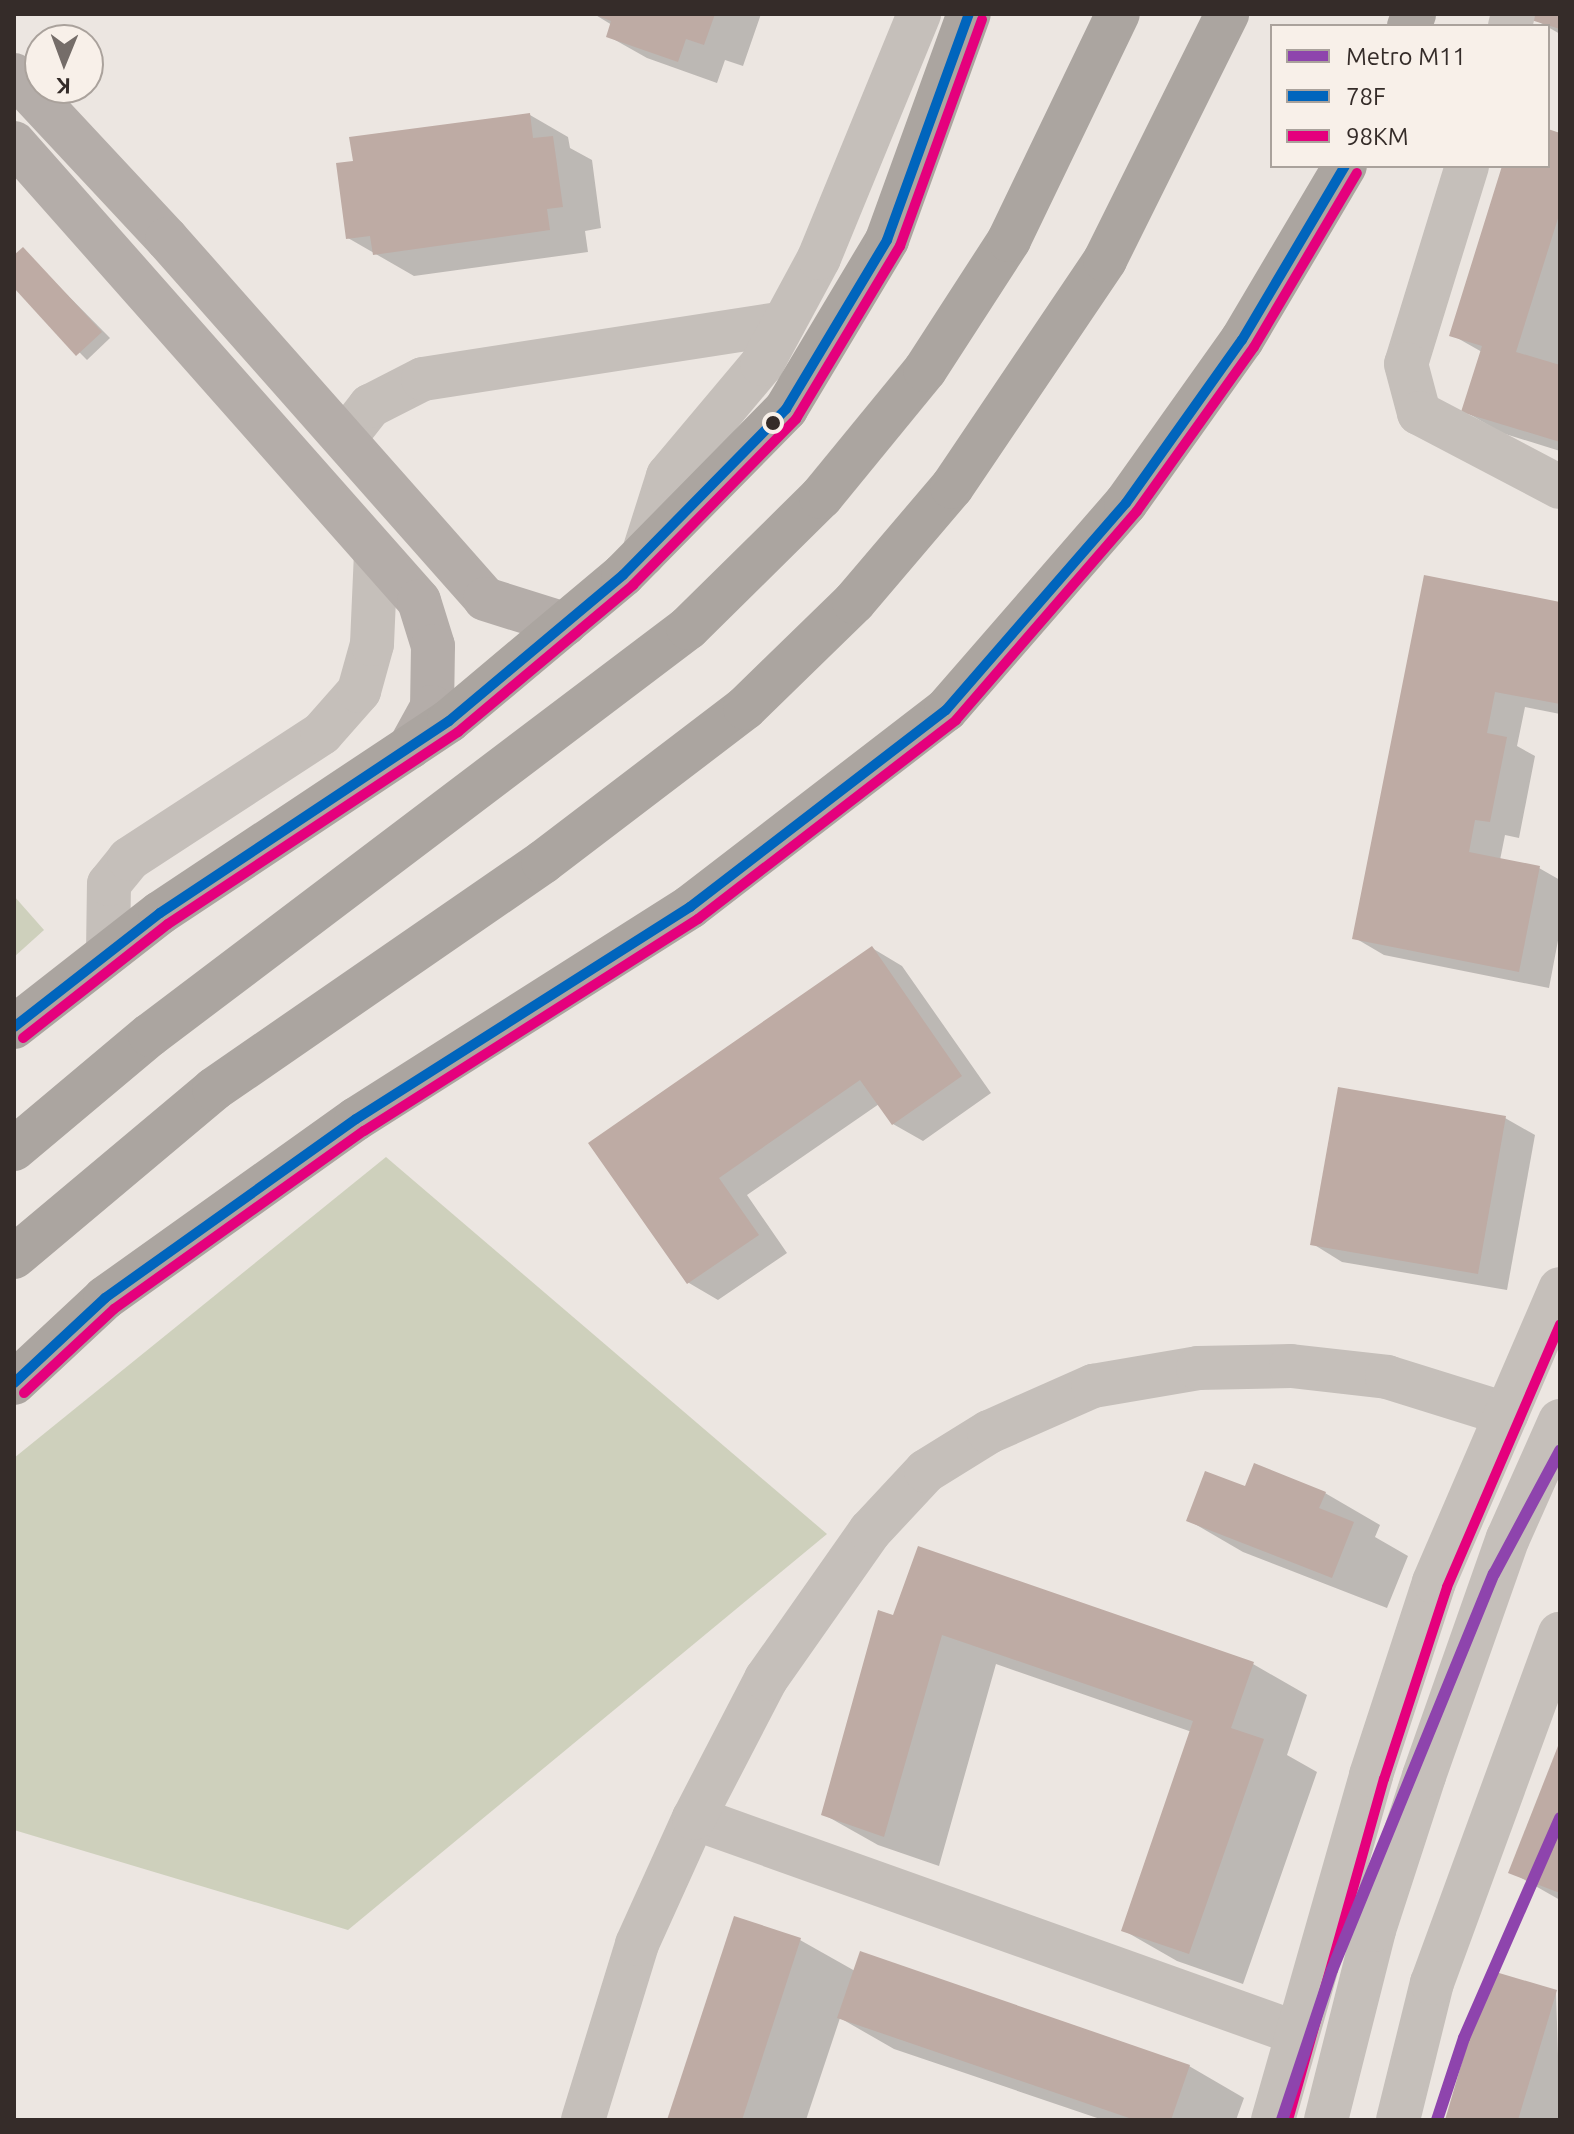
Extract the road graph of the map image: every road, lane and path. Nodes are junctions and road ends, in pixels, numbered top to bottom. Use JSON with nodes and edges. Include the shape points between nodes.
{"nodes":[{"id":1,"x":919,"y":14,"type":"edge"},
{"id":2,"x":1118,"y":14,"type":"edge"},
{"id":3,"x":1227,"y":14,"type":"edge"},
{"id":4,"x":968,"y":25,"type":"edge"},
{"id":5,"x":14,"y":75,"type":"edge"},
{"id":6,"x":14,"y":143,"type":"edge"},
{"id":7,"x":1344,"y":168,"type":"edge"},
{"id":8,"x":1466,"y":168,"type":"edge"},
{"id":9,"x":784,"y":323,"type":"junction"},
{"id":10,"x":345,"y":438,"type":"junction"},
{"id":11,"x":1560,"y":487,"type":"edge"},
{"id":12,"x":376,"y":553,"type":"junction"},
{"id":13,"x":643,"y":555,"type":"junction"},
{"id":14,"x":565,"y":624,"type":"junction"},
{"id":15,"x":410,"y":747,"type":"junction"},
{"id":16,"x":108,"y":953,"type":"junction"},
{"id":17,"x":14,"y":1027,"type":"edge"},
{"id":18,"x":14,"y":1149,"type":"edge"},
{"id":19,"x":14,"y":1257,"type":"edge"},
{"id":20,"x":1560,"y":1289,"type":"edge"},
{"id":21,"x":14,"y":1383,"type":"edge"},
{"id":22,"x":1506,"y":1414,"type":"junction"},
{"id":23,"x":1560,"y":1421,"type":"edge"},
{"id":24,"x":1560,"y":1634,"type":"edge"},
{"id":25,"x":694,"y":1818,"type":"junction"},
{"id":26,"x":1296,"y":2033,"type":"junction"},
{"id":27,"x":583,"y":2120,"type":"edge"},
{"id":28,"x":1273,"y":2120,"type":"edge"},
{"id":29,"x":1326,"y":2120,"type":"edge"},
{"id":30,"x":1398,"y":2120,"type":"edge"}],
"edges":[{"from":1,"to":9,"type":"street","via":[[819,258]]},
{"from":2,"to":18,"type":"highway","via":[[1009,240],[925,370],[821,497],[688,628],[150,1035]]},
{"from":3,"to":19,"type":"highway","via":[[1105,260],[952,487],[854,602],[745,708],[543,862],[214,1089]]},
{"from":4,"to":13,"type":"highway","via":[[887,240],[786,409]]},
{"from":5,"to":10,"type":"main road"},
{"from":6,"to":12,"type":"main road"},
{"from":7,"to":21,"type":"highway","via":[[1242,340],[1126,503],[946,710],[808,822],[690,907],[356,1119],[105,1298]]},
{"from":8,"to":11,"type":"street","via":[[1406,364],[1419,413]]},
{"from":9,"to":10,"type":"street","via":[[423,379],[370,406]]},
{"from":9,"to":13,"type":"street","via":[[762,364],[668,476]]},
{"from":10,"to":14,"type":"main road","via":[[485,599]]},
{"from":12,"to":15,"type":"main road","via":[[419,601],[433,646],[432,707]]},
{"from":12,"to":16,"type":"street","via":[[372,644],[359,691],[322,733],[129,859],[109,884]]},
{"from":13,"to":14,"type":"highway"},
{"from":14,"to":15,"type":"highway"},
{"from":15,"to":16,"type":"highway"},
{"from":16,"to":17,"type":"highway"},
{"from":20,"to":22,"type":"street"},
{"from":22,"to":25,"type":"street","via":[[1387,1377],[1291,1366],[1198,1368],[1093,1386],[989,1432],[926,1471],[870,1531],[766,1679]]},
{"from":22,"to":26,"type":"street","via":[[1434,1582]]},
{"from":23,"to":29,"type":"street","via":[[1508,1538],[1424,1776],[1374,1930]]},
{"from":24,"to":30,"type":"street","via":[[1432,1983]]},
{"from":25,"to":26,"type":"street"},
{"from":25,"to":27,"type":"street","via":[[637,1944]]},
{"from":26,"to":28,"type":"street"}]}
